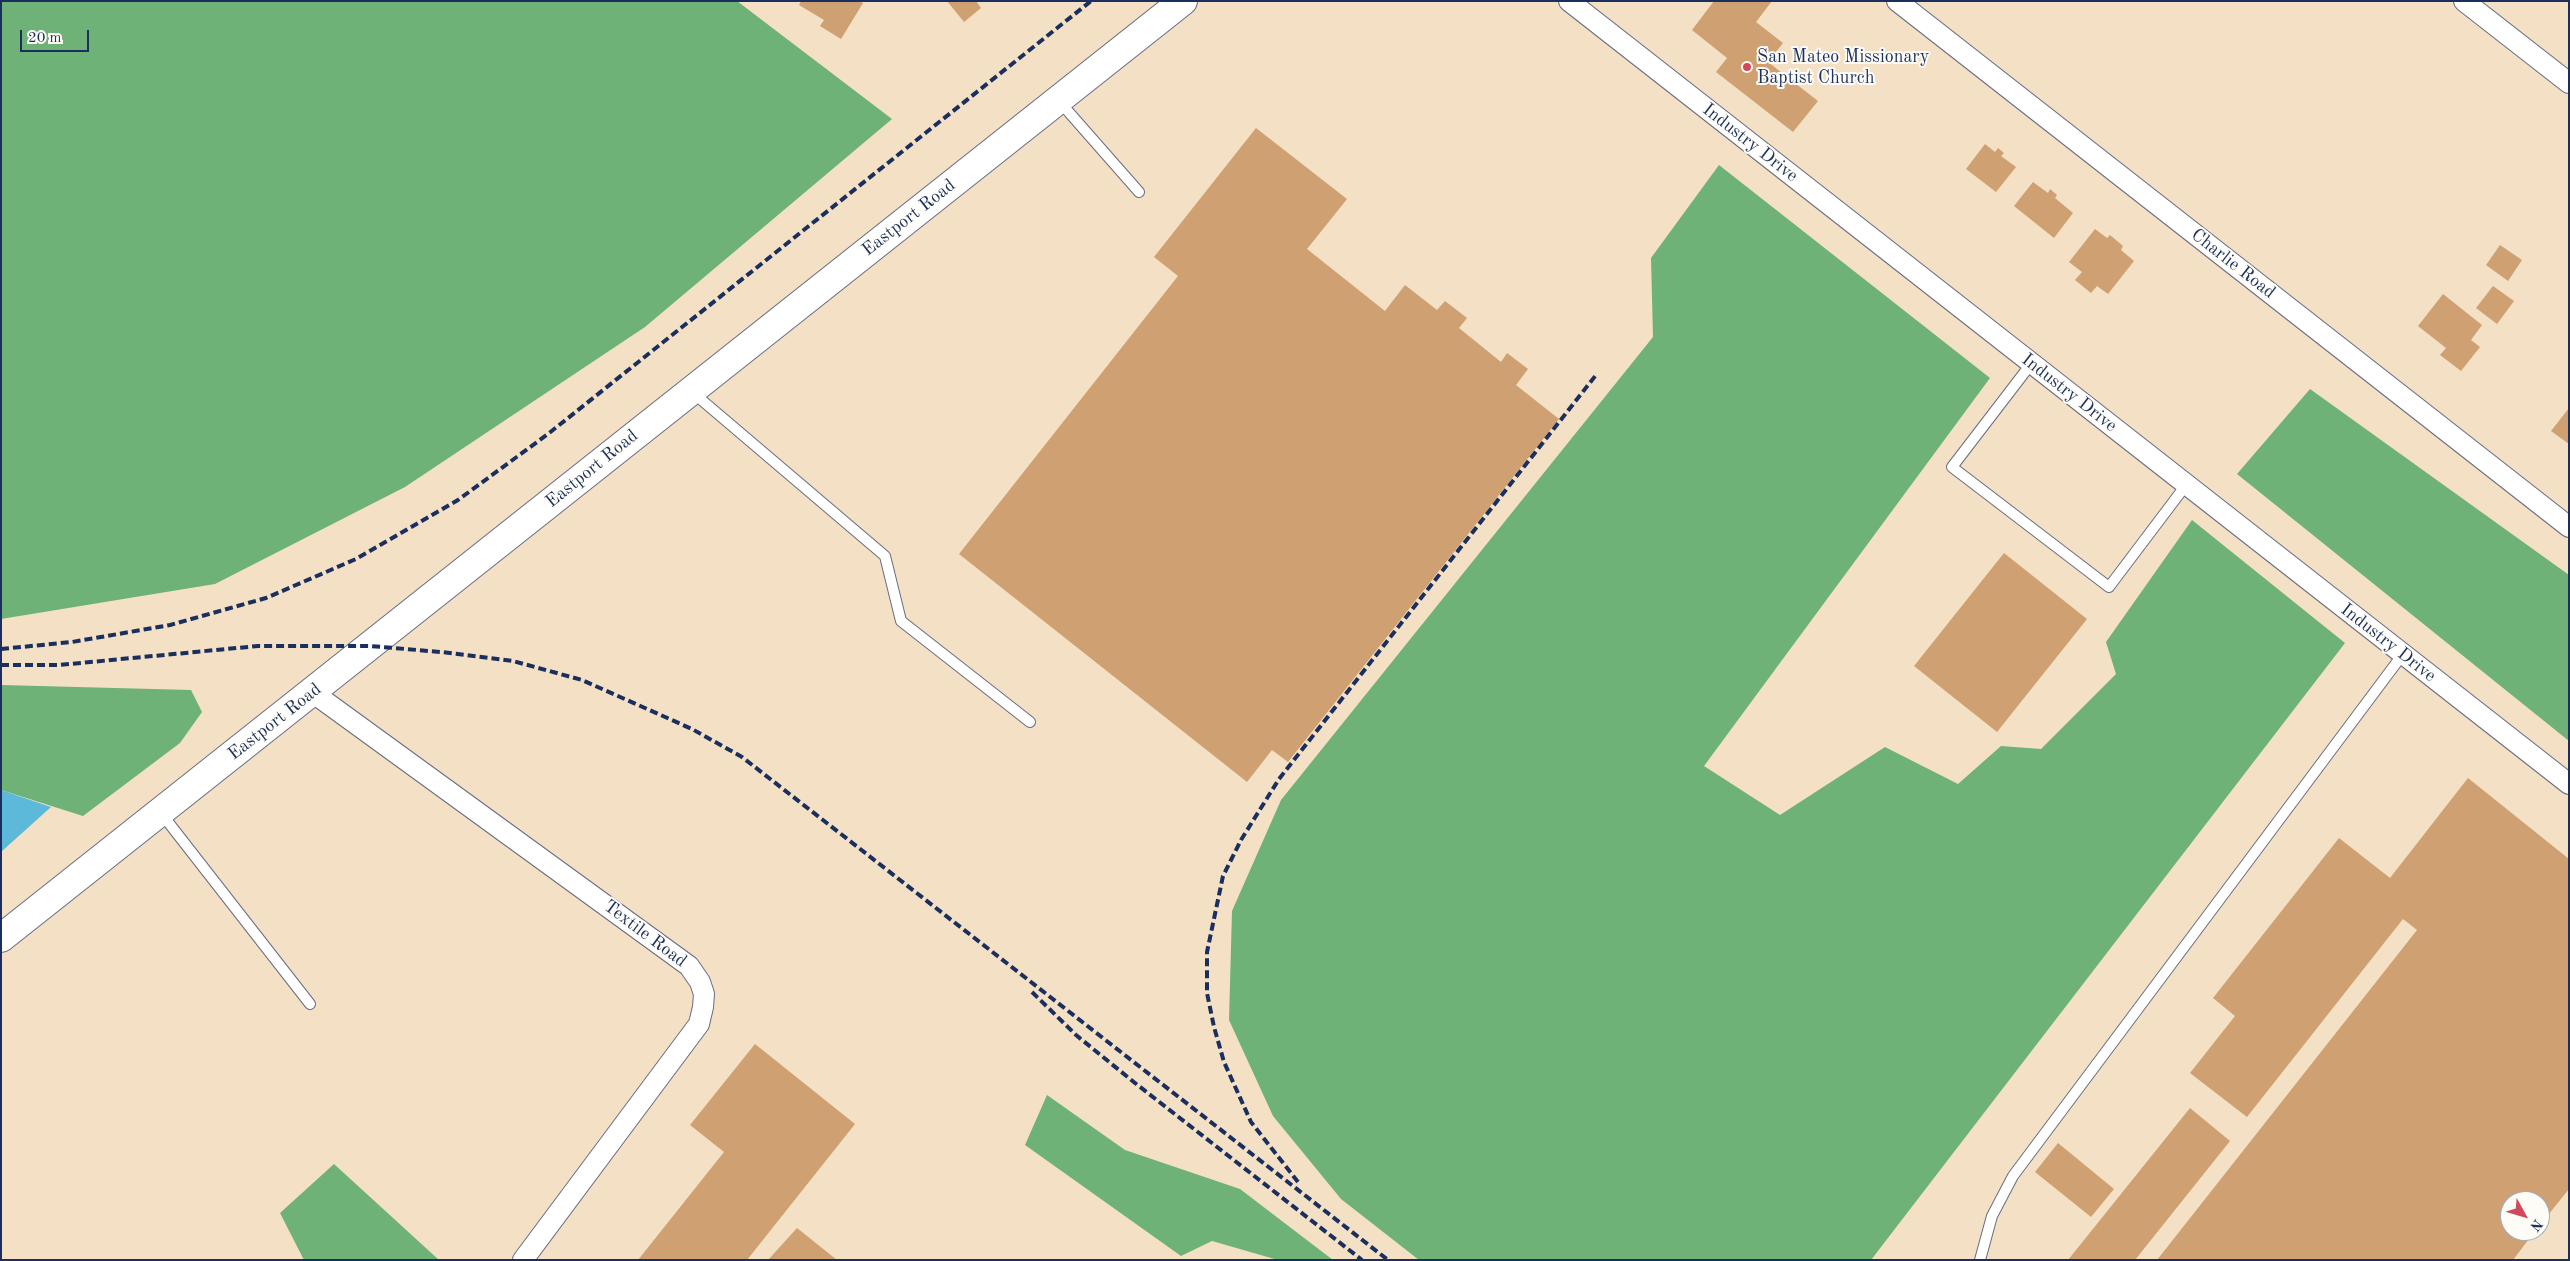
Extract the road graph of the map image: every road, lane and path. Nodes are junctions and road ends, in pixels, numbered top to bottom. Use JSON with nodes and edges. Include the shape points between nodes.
{"nodes":[{"id":1,"x":1183,"y":1,"type":"edge"},
{"id":2,"x":1569,"y":1,"type":"edge"},
{"id":3,"x":1897,"y":1,"type":"edge"},
{"id":4,"x":2464,"y":1,"type":"edge"},
{"id":5,"x":2569,"y":83,"type":"edge"},
{"id":6,"x":1058,"y":100,"type":"junction"},
{"id":7,"x":1138,"y":192,"type":"dead end"},
{"id":8,"x":2031,"y":364,"type":"junction"},
{"id":9,"x":690,"y":391,"type":"junction"},
{"id":10,"x":2186,"y":485,"type":"junction"},
{"id":11,"x":2569,"y":527,"type":"edge"},
{"id":12,"x":2403,"y":654,"type":"junction"},
{"id":13,"x":312,"y":692,"type":"junction"},
{"id":14,"x":1030,"y":722,"type":"dead end"},
{"id":15,"x":2569,"y":784,"type":"edge"},
{"id":16,"x":161,"y":812,"type":"junction"},
{"id":17,"x":1,"y":938,"type":"edge"},
{"id":18,"x":310,"y":1004,"type":"dead end"},
{"id":19,"x":523,"y":1260,"type":"edge"},
{"id":20,"x":1980,"y":1260,"type":"edge"}],
"edges":[{"from":1,"to":6,"type":"street","name":"Eastport Road"},
{"from":2,"to":8,"type":"street","name":"Industry Drive"},
{"from":3,"to":11,"type":"street","name":"Charlie Road"},
{"from":4,"to":5,"type":"street"},
{"from":6,"to":7,"type":"lane"},
{"from":6,"to":9,"type":"street","name":"Eastport Road"},
{"from":8,"to":10,"type":"street","name":"Industry Drive"},
{"from":8,"to":10,"type":"lane","via":[[1952,468],[2109,587]]},
{"from":9,"to":13,"type":"street","name":"Eastport Road"},
{"from":9,"to":14,"type":"lane","via":[[885,556],[901,621]]},
{"from":10,"to":12,"type":"street","name":"Industry Drive"},
{"from":12,"to":15,"type":"street","name":"Industry Drive"},
{"from":12,"to":20,"type":"lane","via":[[2013,1176],[1992,1216]]},
{"from":13,"to":16,"type":"street","name":"Eastport Road"},
{"from":13,"to":19,"type":"street","name":"Textile Road","via":[[689,966],[700,982],[704,994],[698,1024]]},
{"from":16,"to":17,"type":"street","name":"Eastport Road"},
{"from":16,"to":18,"type":"lane"}]}
